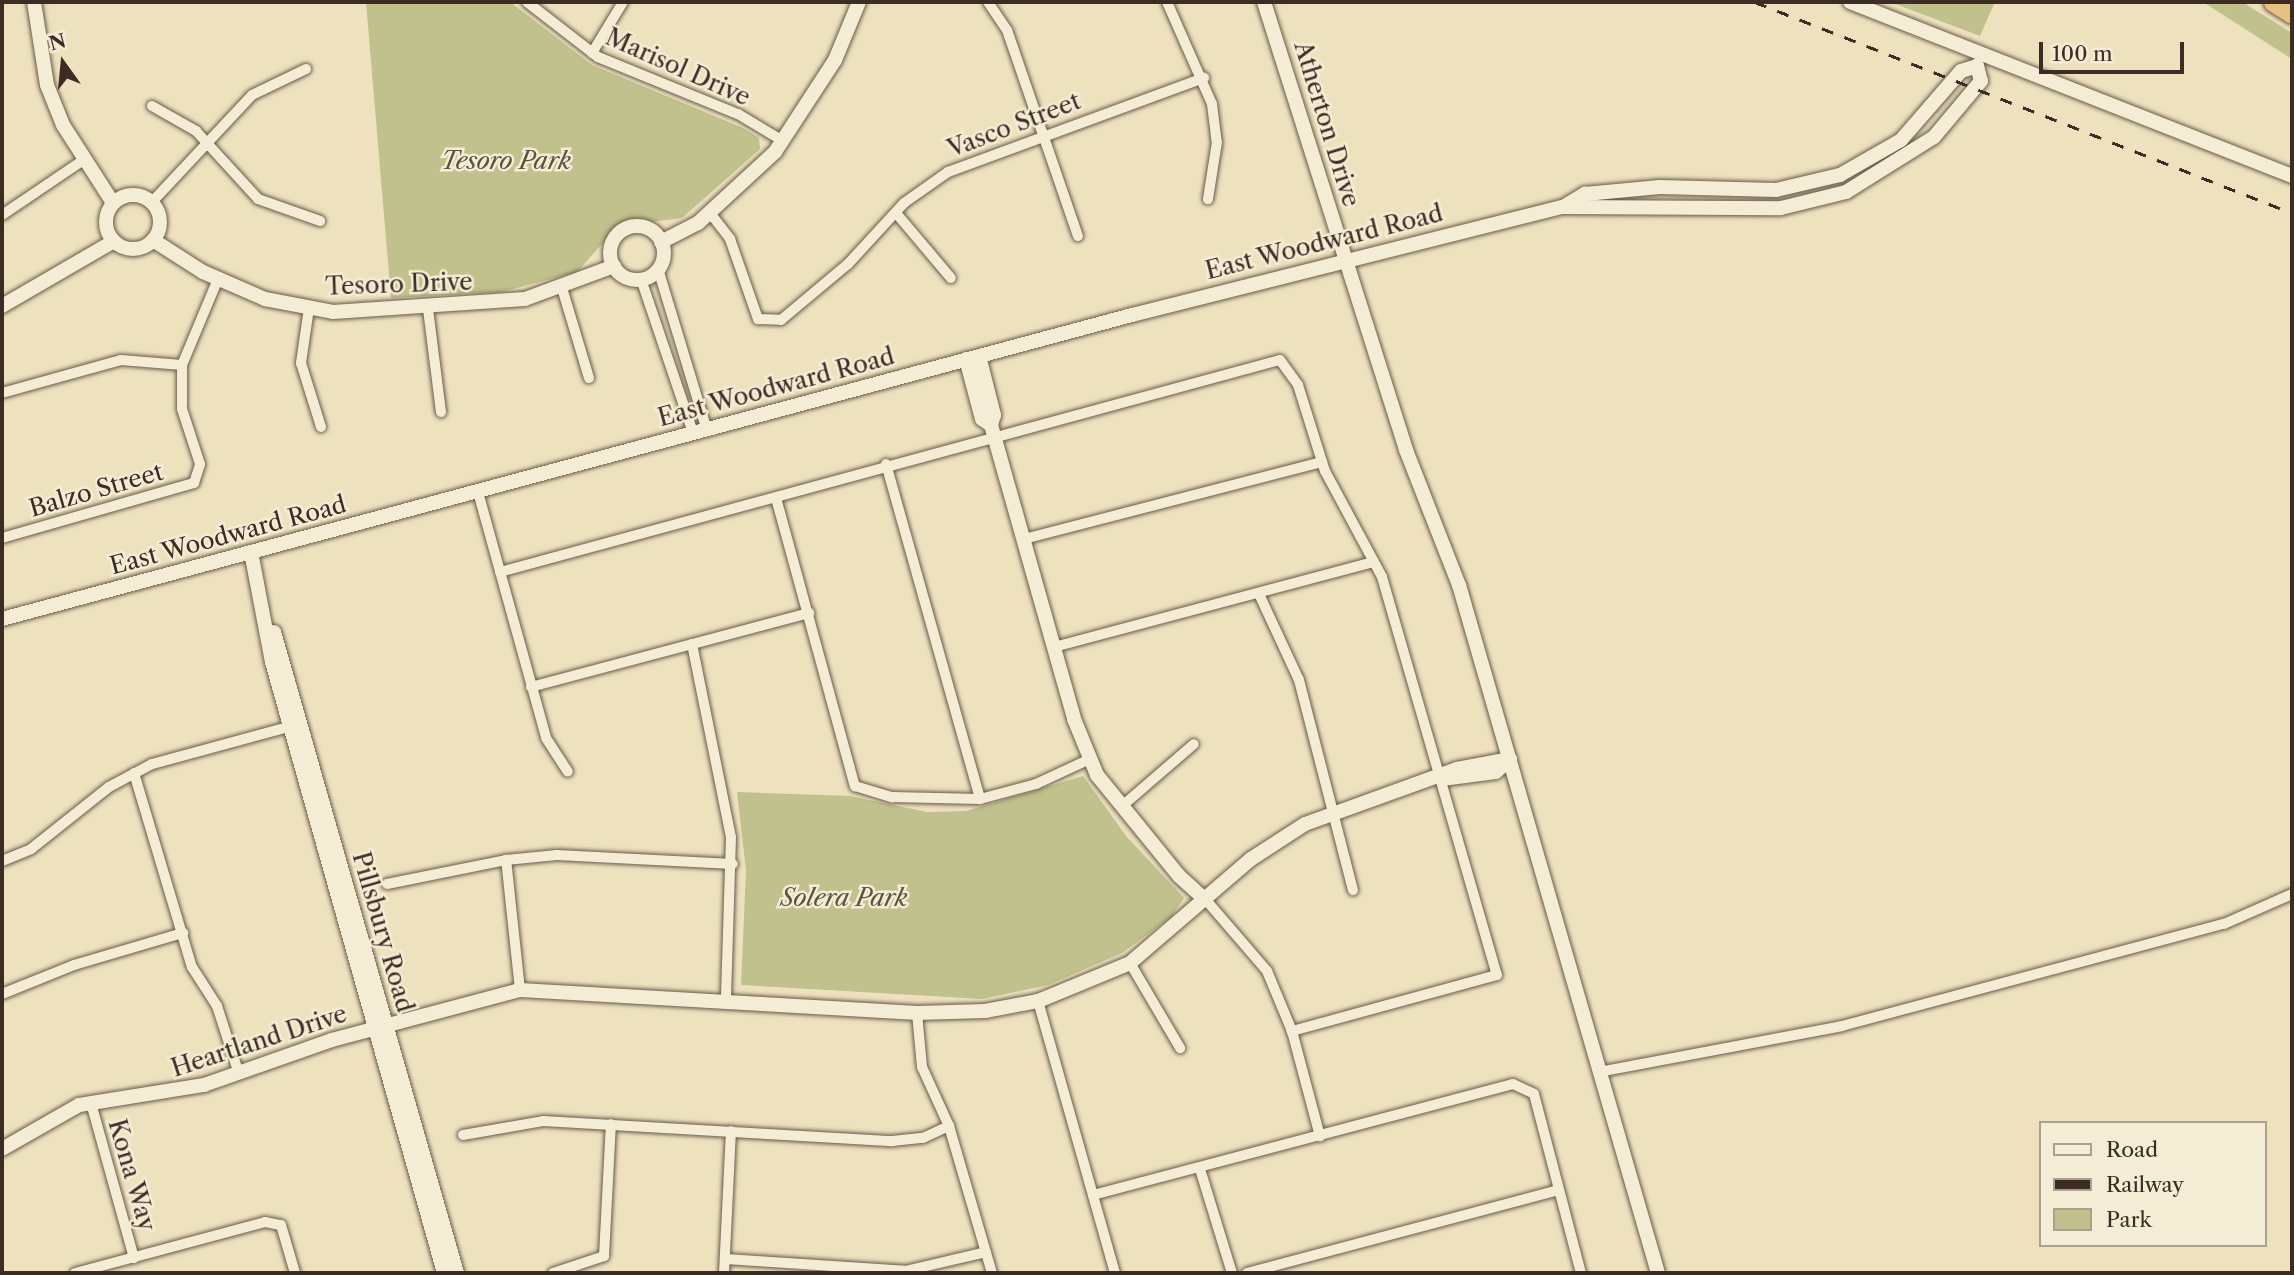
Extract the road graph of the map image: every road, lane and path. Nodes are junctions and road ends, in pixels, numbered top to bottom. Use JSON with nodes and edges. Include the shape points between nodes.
{"nodes":[{"id":1,"x":34,"y":2,"type":"edge"},
{"id":2,"x":527,"y":2,"type":"edge"},
{"id":3,"x":623,"y":2,"type":"edge"},
{"id":4,"x":859,"y":2,"type":"edge"},
{"id":5,"x":988,"y":2,"type":"edge"},
{"id":6,"x":1167,"y":2,"type":"edge"},
{"id":7,"x":1264,"y":2,"type":"edge"},
{"id":8,"x":1850,"y":2,"type":"edge"},
{"id":9,"x":2273,"y":2,"type":"edge"},
{"id":10,"x":2292,"y":13,"type":"edge"},
{"id":11,"x":592,"y":53,"type":"junction"},
{"id":12,"x":1980,"y":60,"type":"junction"},
{"id":13,"x":306,"y":69,"type":"dead end"},
{"id":14,"x":1204,"y":78,"type":"junction"},
{"id":15,"x":152,"y":106,"type":"dead end"},
{"id":16,"x":1044,"y":135,"type":"junction"},
{"id":17,"x":783,"y":141,"type":"junction"},
{"id":18,"x":208,"y":142,"type":"junction"},
{"id":19,"x":82,"y":161,"type":"junction"},
{"id":20,"x":2292,"y":176,"type":"edge"},
{"id":21,"x":1208,"y":199,"type":"dead end"},
{"id":22,"x":152,"y":202,"type":"junction"},
{"id":23,"x":113,"y":203,"type":"junction"},
{"id":24,"x":1563,"y":206,"type":"junction"},
{"id":25,"x":710,"y":213,"type":"junction"},
{"id":26,"x":896,"y":213,"type":"junction"},
{"id":27,"x":2,"y":215,"type":"edge"},
{"id":28,"x":320,"y":221,"type":"dead end"},
{"id":29,"x":1079,"y":236,"type":"dead end"},
{"id":30,"x":153,"y":240,"type":"junction"},
{"id":31,"x":114,"y":241,"type":"junction"},
{"id":32,"x":661,"y":242,"type":"junction"},
{"id":33,"x":1345,"y":260,"type":"junction"},
{"id":34,"x":614,"y":267,"type":"junction"},
{"id":35,"x":658,"y":269,"type":"junction"},
{"id":36,"x":951,"y":278,"type":"dead end"},
{"id":37,"x":218,"y":279,"type":"junction"},
{"id":38,"x":641,"y":279,"type":"junction"},
{"id":39,"x":562,"y":288,"type":"junction"},
{"id":40,"x":2,"y":306,"type":"edge"},
{"id":41,"x":309,"y":309,"type":"junction"},
{"id":42,"x":428,"y":309,"type":"junction"},
{"id":43,"x":972,"y":358,"type":"junction"},
{"id":44,"x":182,"y":365,"type":"junction"},
{"id":45,"x":589,"y":378,"type":"dead end"},
{"id":46,"x":2,"y":393,"type":"edge"},
{"id":47,"x":441,"y":412,"type":"dead end"},
{"id":48,"x":321,"y":427,"type":"dead end"},
{"id":49,"x":992,"y":430,"type":"junction"},
{"id":50,"x":700,"y":431,"type":"junction"},
{"id":51,"x":1322,"y":462,"type":"junction"},
{"id":52,"x":886,"y":464,"type":"junction"},
{"id":53,"x":478,"y":492,"type":"junction"},
{"id":54,"x":776,"y":498,"type":"junction"},
{"id":55,"x":2,"y":538,"type":"edge"},
{"id":56,"x":1024,"y":539,"type":"junction"},
{"id":57,"x":251,"y":552,"type":"junction"},
{"id":58,"x":1374,"y":562,"type":"junction"},
{"id":59,"x":500,"y":572,"type":"junction"},
{"id":60,"x":1259,"y":594,"type":"junction"},
{"id":61,"x":809,"y":613,"type":"junction"},
{"id":62,"x":2,"y":619,"type":"edge"},
{"id":63,"x":692,"y":644,"type":"junction"},
{"id":64,"x":1054,"y":647,"type":"junction"},
{"id":65,"x":531,"y":687,"type":"junction"},
{"id":66,"x":295,"y":725,"type":"junction"},
{"id":67,"x":1194,"y":744,"type":"dead end"},
{"id":68,"x":1090,"y":759,"type":"junction"},
{"id":69,"x":1510,"y":760,"type":"junction"},
{"id":70,"x":568,"y":772,"type":"dead end"},
{"id":71,"x":134,"y":773,"type":"junction"},
{"id":72,"x":1442,"y":779,"type":"junction"},
{"id":73,"x":980,"y":799,"type":"junction"},
{"id":74,"x":1121,"y":807,"type":"junction"},
{"id":75,"x":1337,"y":810,"type":"junction"},
{"id":76,"x":506,"y":860,"type":"junction"},
{"id":77,"x":2,"y":861,"type":"edge"},
{"id":78,"x":733,"y":864,"type":"junction"},
{"id":79,"x":387,"y":884,"type":"dead end"},
{"id":80,"x":1353,"y":890,"type":"dead end"},
{"id":81,"x":2292,"y":894,"type":"edge"},
{"id":82,"x":1206,"y":900,"type":"junction"},
{"id":83,"x":183,"y":933,"type":"junction"},
{"id":84,"x":1130,"y":962,"type":"junction"},
{"id":85,"x":520,"y":990,"type":"junction"},
{"id":86,"x":2,"y":995,"type":"edge"},
{"id":87,"x":726,"y":1000,"type":"junction"},
{"id":88,"x":1038,"y":1001,"type":"junction"},
{"id":89,"x":917,"y":1013,"type":"junction"},
{"id":90,"x":380,"y":1027,"type":"junction"},
{"id":91,"x":1292,"y":1031,"type":"junction"},
{"id":92,"x":1180,"y":1048,"type":"dead end"},
{"id":93,"x":1599,"y":1072,"type":"junction"},
{"id":94,"x":239,"y":1074,"type":"junction"},
{"id":95,"x":91,"y":1103,"type":"junction"},
{"id":96,"x":611,"y":1124,"type":"junction"},
{"id":97,"x":949,"y":1126,"type":"junction"},
{"id":98,"x":732,"y":1131,"type":"junction"},
{"id":99,"x":463,"y":1135,"type":"dead end"},
{"id":100,"x":1320,"y":1136,"type":"junction"},
{"id":101,"x":2,"y":1149,"type":"edge"},
{"id":102,"x":1200,"y":1169,"type":"junction"},
{"id":103,"x":1558,"y":1190,"type":"junction"},
{"id":104,"x":1093,"y":1195,"type":"junction"},
{"id":105,"x":986,"y":1252,"type":"junction"},
{"id":106,"x":134,"y":1258,"type":"junction"},
{"id":107,"x":726,"y":1259,"type":"junction"},
{"id":108,"x":75,"y":1273,"type":"edge"},
{"id":109,"x":295,"y":1273,"type":"edge"},
{"id":110,"x":444,"y":1273,"type":"edge"},
{"id":111,"x":457,"y":1273,"type":"edge"},
{"id":112,"x":553,"y":1273,"type":"edge"},
{"id":113,"x":724,"y":1273,"type":"edge"},
{"id":114,"x":992,"y":1273,"type":"edge"},
{"id":115,"x":1115,"y":1273,"type":"edge"},
{"id":116,"x":1231,"y":1273,"type":"edge"},
{"id":117,"x":1247,"y":1273,"type":"edge"},
{"id":118,"x":1581,"y":1273,"type":"edge"},
{"id":119,"x":1658,"y":1273,"type":"edge"}],
"edges":[{"from":1,"to":19,"type":"street","via":[[47,85]]},
{"from":2,"to":11,"type":"street","name":"Marisol Drive"},
{"from":3,"to":11,"type":"street"},
{"from":4,"to":17,"type":"street","via":[[835,60]]},
{"from":5,"to":16,"type":"street","via":[[1007,30]]},
{"from":6,"to":14,"type":"street"},
{"from":7,"to":33,"type":"street","name":"Atherton Drive"},
{"from":8,"to":12,"type":"street"},
{"from":9,"to":10,"type":"highway"},
{"from":11,"to":17,"type":"street","name":"Marisol Drive","via":[[738,114]]},
{"from":12,"to":20,"type":"street"},
{"from":12,"to":24,"type":"street","name":"East Woodward Road","via":[[1961,71],[1901,140],[1840,175],[1776,190],[1621,188]]},
{"from":12,"to":24,"type":"street","name":"East Woodward Road","via":[[1981,81],[1934,137],[1846,191],[1781,208]]},
{"from":13,"to":18,"type":"street","via":[[252,95]]},
{"from":14,"to":16,"type":"street","name":"Vasco Street"},
{"from":14,"to":21,"type":"street","via":[[1217,142]]},
{"from":15,"to":18,"type":"street"},
{"from":16,"to":26,"type":"street","name":"Vasco Street","via":[[947,172]]},
{"from":16,"to":29,"type":"street"},
{"from":17,"to":25,"type":"street"},
{"from":18,"to":22,"type":"street"},
{"from":18,"to":28,"type":"street","via":[[258,199]]},
{"from":19,"to":23,"type":"street"},
{"from":19,"to":27,"type":"street"},
{"from":22,"to":23,"type":"street","via":[[133,194]]},
{"from":22,"to":30,"type":"street","via":[[161,221]]},
{"from":23,"to":31,"type":"street","via":[[106,222]]},
{"from":24,"to":33,"type":"street","name":"East Woodward Road"},
{"from":25,"to":26,"type":"street","name":"Vasco Street","via":[[730,239],[763,322],[796,312]]},
{"from":25,"to":32,"type":"street"},
{"from":26,"to":36,"type":"street"},
{"from":30,"to":31,"type":"street","via":[[134,249]]},
{"from":30,"to":37,"type":"street","name":"Tesoro Drive"},
{"from":31,"to":40,"type":"street"},
{"from":32,"to":34,"type":"street","via":[[650,229],[625,229],[610,250]]},
{"from":32,"to":35,"type":"street"},
{"from":33,"to":43,"type":"street","name":"East Woodward Road"},
{"from":33,"to":69,"type":"street","name":"Atherton Drive","via":[[1406,450],[1459,585]]},
{"from":34,"to":38,"type":"street"},
{"from":34,"to":39,"type":"street","name":"Tesoro Drive"},
{"from":35,"to":38,"type":"street"},
{"from":35,"to":50,"type":"street"},
{"from":37,"to":41,"type":"street","name":"Tesoro Drive"},
{"from":37,"to":44,"type":"street"},
{"from":38,"to":50,"type":"street"},
{"from":39,"to":42,"type":"street","name":"Tesoro Drive"},
{"from":39,"to":45,"type":"street"},
{"from":41,"to":42,"type":"street","name":"Tesoro Drive"},
{"from":41,"to":48,"type":"street","via":[[301,363]]},
{"from":42,"to":47,"type":"street"},
{"from":43,"to":49,"type":"street","via":[[982,419]]},
{"from":43,"to":50,"type":"street","name":"East Woodward Road"},
{"from":44,"to":46,"type":"street","via":[[121,360]]},
{"from":44,"to":55,"type":"street","name":"Balzo Street","via":[[180,401],[198,477],[185,487]]},
{"from":49,"to":51,"type":"street","via":[[1280,360],[1297,385]]},
{"from":49,"to":52,"type":"street"},
{"from":49,"to":56,"type":"street"},
{"from":50,"to":53,"type":"street","name":"East Woodward Road"},
{"from":51,"to":56,"type":"street"},
{"from":51,"to":58,"type":"street"},
{"from":52,"to":54,"type":"street"},
{"from":52,"to":73,"type":"street"},
{"from":53,"to":57,"type":"street","name":"East Woodward Road"},
{"from":53,"to":59,"type":"street"},
{"from":54,"to":59,"type":"street"},
{"from":54,"to":61,"type":"street"},
{"from":56,"to":64,"type":"street"},
{"from":57,"to":62,"type":"street","name":"East Woodward Road"},
{"from":57,"to":66,"type":"street","name":"Pillsbury Road"},
{"from":58,"to":60,"type":"street"},
{"from":58,"to":72,"type":"street"},
{"from":59,"to":65,"type":"street"},
{"from":60,"to":64,"type":"street"},
{"from":60,"to":75,"type":"street","via":[[1299,680]]},
{"from":61,"to":63,"type":"street"},
{"from":61,"to":73,"type":"street","via":[[855,786],[892,797]]},
{"from":63,"to":65,"type":"street"},
{"from":63,"to":78,"type":"street"},
{"from":64,"to":68,"type":"street"},
{"from":65,"to":70,"type":"street","via":[[546,738]]},
{"from":66,"to":71,"type":"street"},
{"from":66,"to":90,"type":"street","name":"Pillsbury Road"},
{"from":67,"to":74,"type":"street"},
{"from":68,"to":73,"type":"street","via":[[1036,784]]},
{"from":68,"to":74,"type":"street"},
{"from":69,"to":72,"type":"street","name":"Heartland Drive","via":[[1496,772]]},
{"from":69,"to":93,"type":"street","name":"Atherton Drive"},
{"from":71,"to":77,"type":"street","via":[[85,803],[49,837]]},
{"from":71,"to":83,"type":"street"},
{"from":72,"to":75,"type":"street","name":"Heartland Drive"},
{"from":72,"to":91,"type":"street","via":[[1497,975]]},
{"from":74,"to":82,"type":"street"},
{"from":75,"to":80,"type":"street"},
{"from":75,"to":82,"type":"street","name":"Heartland Drive","via":[[1251,859]]},
{"from":76,"to":78,"type":"street","via":[[557,855]]},
{"from":76,"to":79,"type":"street"},
{"from":76,"to":85,"type":"street"},
{"from":78,"to":87,"type":"street"},
{"from":81,"to":93,"type":"street","via":[[2224,924],[1842,1026]]},
{"from":82,"to":84,"type":"street","name":"Heartland Drive"},
{"from":82,"to":91,"type":"street","via":[[1267,971]]},
{"from":83,"to":86,"type":"street","via":[[74,965]]},
{"from":83,"to":94,"type":"street","via":[[192,967],[228,1032]]},
{"from":84,"to":88,"type":"street","name":"Heartland Drive"},
{"from":84,"to":92,"type":"street"},
{"from":85,"to":87,"type":"street","name":"Heartland Drive"},
{"from":85,"to":90,"type":"street","name":"Heartland Drive"},
{"from":87,"to":89,"type":"street","name":"Heartland Drive"},
{"from":88,"to":89,"type":"street","name":"Heartland Drive","via":[[985,1011]]},
{"from":88,"to":104,"type":"street"},
{"from":89,"to":97,"type":"street","via":[[922,1067]]},
{"from":90,"to":94,"type":"street","name":"Heartland Drive"},
{"from":90,"to":110,"type":"street","name":"Pillsbury Road"},
{"from":90,"to":111,"type":"street","name":"Pillsbury Road"},
{"from":91,"to":100,"type":"street"},
{"from":93,"to":119,"type":"street","name":"Atherton Drive"},
{"from":94,"to":95,"type":"street","name":"Heartland Drive","via":[[157,1097]]},
{"from":95,"to":101,"type":"street","name":"Heartland Drive","via":[[58,1112]]},
{"from":95,"to":106,"type":"street","name":"Kona Way"},
{"from":96,"to":98,"type":"street"},
{"from":96,"to":99,"type":"street","via":[[524,1123]]},
{"from":96,"to":112,"type":"street","via":[[604,1256]]},
{"from":97,"to":98,"type":"street","via":[[923,1138],[892,1140]]},
{"from":97,"to":105,"type":"street"},
{"from":98,"to":107,"type":"street"},
{"from":100,"to":102,"type":"street"},
{"from":100,"to":103,"type":"street","via":[[1513,1084],[1525,1086],[1534,1094]]},
{"from":102,"to":104,"type":"street"},
{"from":102,"to":116,"type":"street"},
{"from":103,"to":117,"type":"street"},
{"from":103,"to":118,"type":"street"},
{"from":104,"to":115,"type":"street"},
{"from":105,"to":107,"type":"street","via":[[905,1270]]},
{"from":105,"to":114,"type":"street"},
{"from":106,"to":108,"type":"street"},
{"from":106,"to":109,"type":"street","via":[[265,1222],[281,1225]]},
{"from":107,"to":113,"type":"street"}]}
